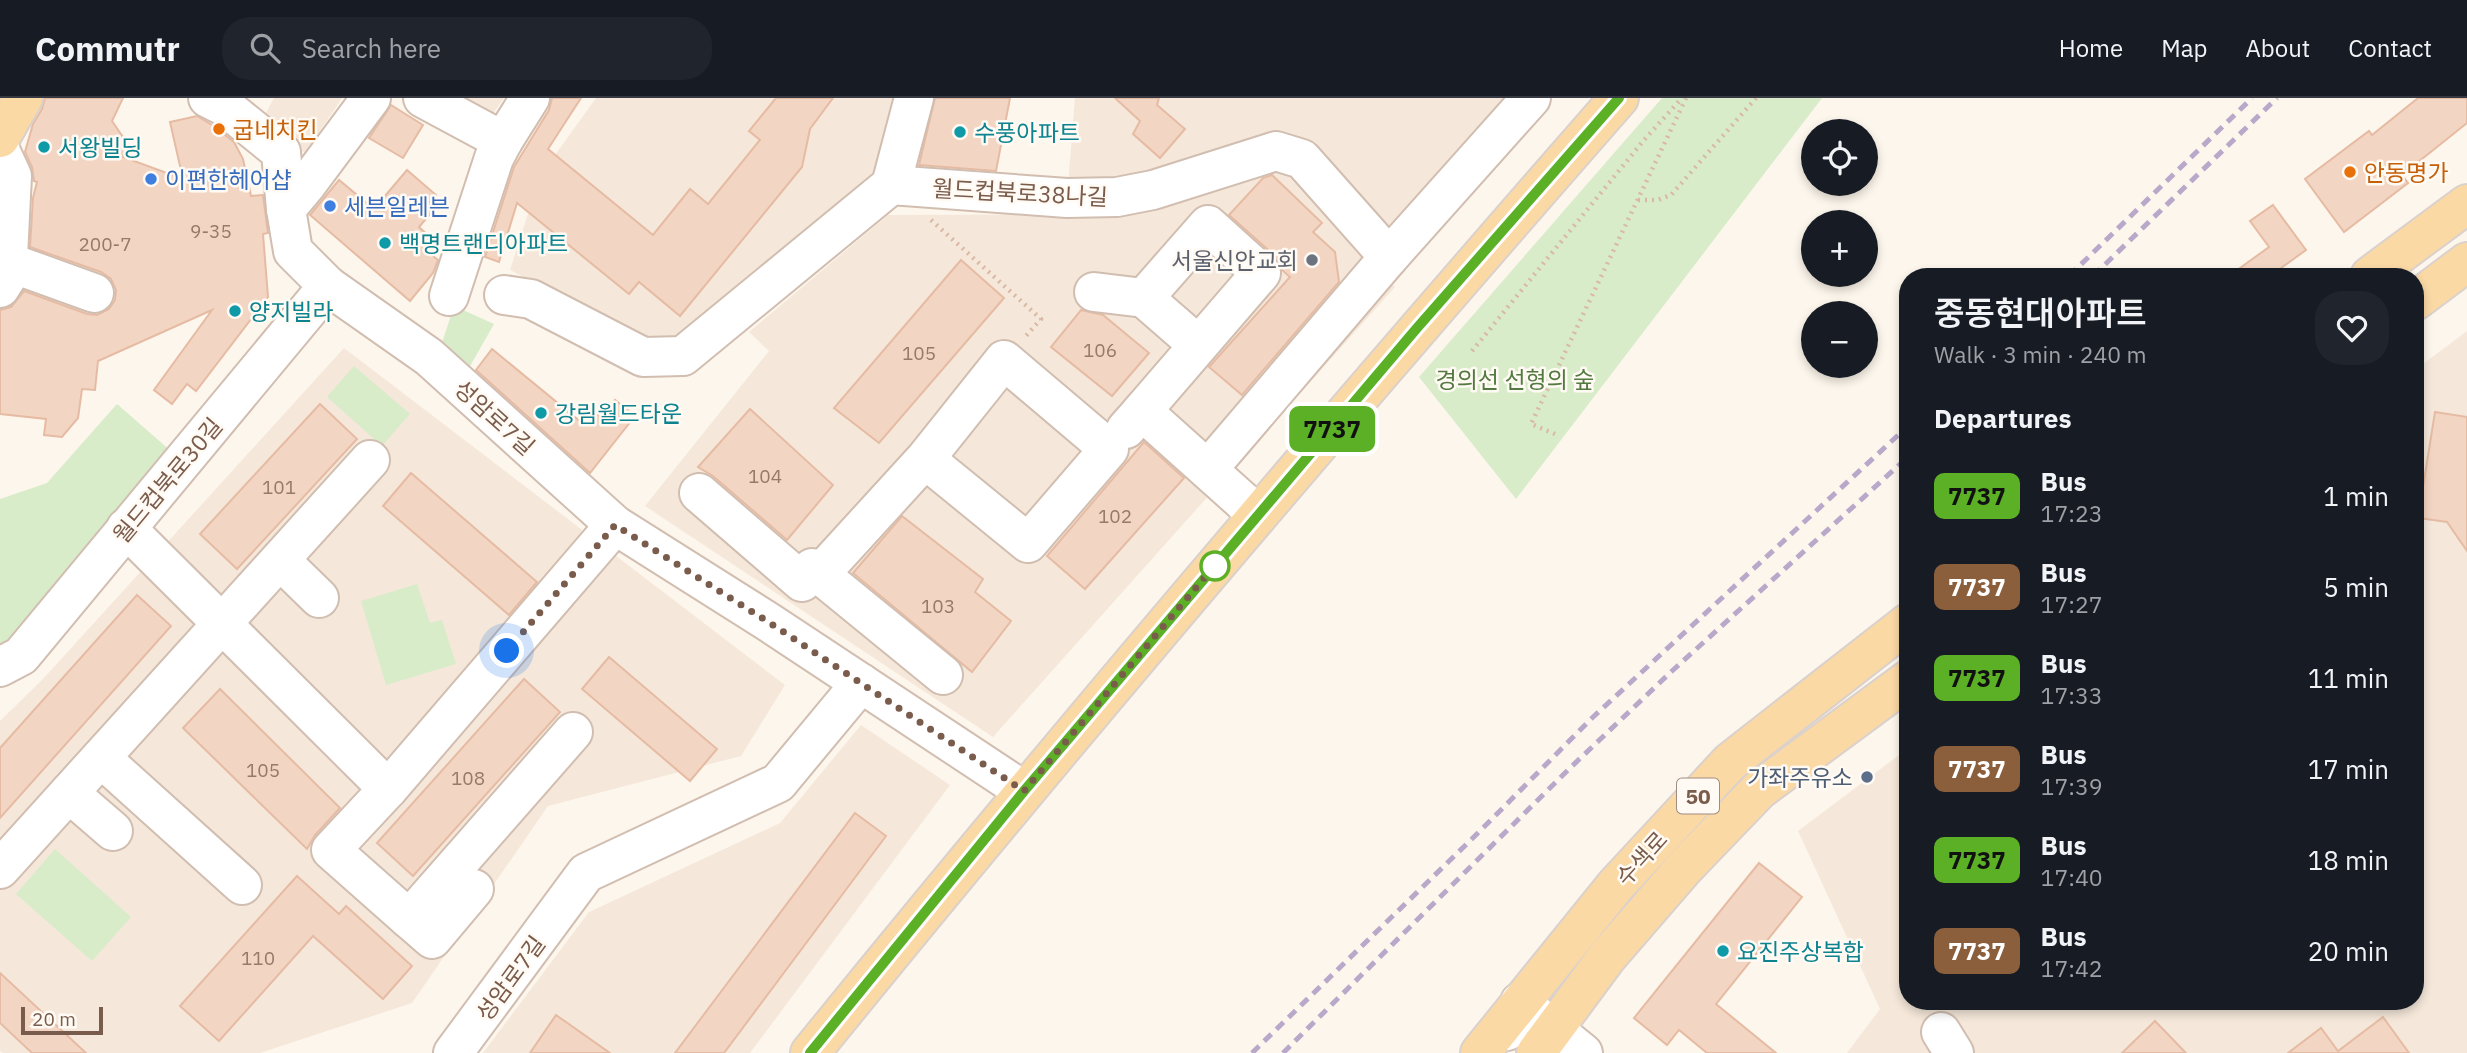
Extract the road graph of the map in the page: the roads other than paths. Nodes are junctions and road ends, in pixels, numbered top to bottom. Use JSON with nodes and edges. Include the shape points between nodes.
{"nodes":[{"id":1,"x":23,"y":98,"type":"edge"},
{"id":2,"x":208,"y":98,"type":"edge"},
{"id":3,"x":371,"y":98,"type":"edge"},
{"id":4,"x":423,"y":98,"type":"edge"},
{"id":5,"x":530,"y":98,"type":"edge"},
{"id":6,"x":914,"y":98,"type":"edge"},
{"id":7,"x":1531,"y":98,"type":"edge"},
{"id":8,"x":1619,"y":98,"type":"edge"},
{"id":9,"x":0,"y":138,"type":"edge"},
{"id":10,"x":503,"y":141,"type":"junction"},
{"id":11,"x":0,"y":150,"type":"edge"},
{"id":12,"x":891,"y":185,"type":"junction"},
{"id":13,"x":286,"y":209,"type":"junction"},
{"id":14,"x":2461,"y":220,"type":"edge"},
{"id":15,"x":1390,"y":257,"type":"junction"},
{"id":16,"x":2467,"y":262,"type":"edge"},
{"id":17,"x":2384,"y":268,"type":"edge"},
{"id":18,"x":3,"y":269,"type":"edge"},
{"id":19,"x":328,"y":286,"type":"junction"},
{"id":20,"x":1094,"y":292,"type":"dead end"},
{"id":21,"x":94,"y":293,"type":"dead end"},
{"id":22,"x":2424,"y":294,"type":"edge"},
{"id":23,"x":503,"y":295,"type":"dead end"},
{"id":24,"x":449,"y":296,"type":"dead end"},
{"id":25,"x":1144,"y":298,"type":"junction"},
{"id":26,"x":1198,"y":345,"type":"junction"},
{"id":27,"x":1142,"y":411,"type":"junction"},
{"id":28,"x":1109,"y":449,"type":"junction"},
{"id":29,"x":925,"y":459,"type":"junction"},
{"id":30,"x":370,"y":460,"type":"dead end"},
{"id":31,"x":1208,"y":469,"type":"junction"},
{"id":32,"x":699,"y":493,"type":"dead end"},
{"id":33,"x":1258,"y":515,"type":"junction"},
{"id":34,"x":615,"y":525,"type":"junction"},
{"id":35,"x":127,"y":528,"type":"junction"},
{"id":36,"x":280,"y":560,"type":"junction"},
{"id":37,"x":811,"y":578,"type":"junction"},
{"id":38,"x":319,"y":598,"type":"dead end"},
{"id":39,"x":770,"y":623,"type":"junction"},
{"id":40,"x":222,"y":624,"type":"junction"},
{"id":41,"x":1899,"y":630,"type":"edge"},
{"id":42,"x":0,"y":667,"type":"edge"},
{"id":43,"x":943,"y":675,"type":"dead end"},
{"id":44,"x":861,"y":683,"type":"junction"},
{"id":45,"x":1899,"y":687,"type":"edge"},
{"id":46,"x":573,"y":732,"type":"dead end"},
{"id":47,"x":101,"y":758,"type":"junction"},
{"id":48,"x":388,"y":789,"type":"junction"},
{"id":49,"x":1024,"y":791,"type":"junction"},
{"id":50,"x":69,"y":793,"type":"junction"},
{"id":51,"x":113,"y":831,"type":"dead end"},
{"id":52,"x":0,"y":869,"type":"edge"},
{"id":53,"x":242,"y":885,"type":"dead end"},
{"id":54,"x":474,"y":889,"type":"dead end"},
{"id":55,"x":409,"y":919,"type":"junction"},
{"id":56,"x":1520,"y":1002,"type":"junction"},
{"id":57,"x":1545,"y":1041,"type":"edge"},
{"id":58,"x":453,"y":1053,"type":"edge"},
{"id":59,"x":810,"y":1053,"type":"edge"},
{"id":60,"x":1480,"y":1053,"type":"edge"},
{"id":61,"x":1497,"y":1053,"type":"edge"},
{"id":62,"x":1583,"y":1053,"type":"edge"}],
"edges":[{"from":1,"to":9,"type":"main road"},
{"from":2,"to":13,"type":"street","name":"성암로7길","via":[[281,152]]},
{"from":3,"to":13,"type":"street"},
{"from":4,"to":10,"type":"street"},
{"from":5,"to":10,"type":"street"},
{"from":6,"to":12,"type":"street"},
{"from":7,"to":15,"type":"street"},
{"from":8,"to":33,"type":"main road"},
{"from":10,"to":24,"type":"street"},
{"from":11,"to":18,"type":"street","via":[[12,176]]},
{"from":12,"to":15,"type":"street","name":"월드컵북로38나길","via":[[1067,198],[1116,197],[1276,151],[1302,159]]},
{"from":12,"to":23,"type":"street","via":[[683,356],[643,356],[531,299]]},
{"from":13,"to":19,"type":"street","name":"성암로7길","via":[[293,251]]},
{"from":14,"to":17,"type":"main road"},
{"from":15,"to":31,"type":"street"},
{"from":16,"to":22,"type":"main road"},
{"from":18,"to":21,"type":"street"},
{"from":19,"to":34,"type":"street","name":"성암로7길","via":[[429,357]]},
{"from":19,"to":35,"type":"street","name":"월드컵북로30길"},
{"from":20,"to":25,"type":"street"},
{"from":25,"to":26,"type":"street"},
{"from":25,"to":26,"type":"street","via":[[1208,225],[1261,273]]},
{"from":26,"to":27,"type":"street"},
{"from":27,"to":28,"type":"street"},
{"from":27,"to":31,"type":"street"},
{"from":28,"to":29,"type":"street","via":[[1028,543]]},
{"from":28,"to":29,"type":"street","via":[[1004,360]]},
{"from":29,"to":37,"type":"street"},
{"from":30,"to":36,"type":"street"},
{"from":31,"to":33,"type":"street"},
{"from":32,"to":37,"type":"street"},
{"from":33,"to":49,"type":"main road"},
{"from":34,"to":39,"type":"street","name":"성암로7길"},
{"from":34,"to":48,"type":"street"},
{"from":35,"to":40,"type":"street"},
{"from":35,"to":42,"type":"street","name":"월드컵북로30길","via":[[20,656]]},
{"from":36,"to":38,"type":"street"},
{"from":36,"to":40,"type":"street"},
{"from":37,"to":39,"type":"street"},
{"from":37,"to":43,"type":"street"},
{"from":39,"to":44,"type":"street","name":"성암로7길"},
{"from":40,"to":47,"type":"street"},
{"from":40,"to":48,"type":"street"},
{"from":41,"to":56,"type":"main road","name":"수색로","number":"50","via":[[1730,762],[1616,885]]},
{"from":44,"to":49,"type":"street","name":"성암로7길"},
{"from":44,"to":58,"type":"street","name":"성암로7길","via":[[778,783],[586,873]]},
{"from":45,"to":57,"type":"main road","name":"수색로","number":"50","via":[[1759,790],[1607,957]]},
{"from":46,"to":55,"type":"street"},
{"from":47,"to":50,"type":"street"},
{"from":47,"to":53,"type":"street"},
{"from":48,"to":55,"type":"street","via":[[331,850]]},
{"from":49,"to":59,"type":"main road"},
{"from":50,"to":51,"type":"street"},
{"from":50,"to":52,"type":"street"},
{"from":54,"to":55,"type":"street","via":[[432,939]]},
{"from":56,"to":57,"type":"street"},
{"from":56,"to":60,"type":"main road","name":"수색로","number":"50"},
{"from":56,"to":61,"type":"street"},
{"from":57,"to":62,"type":"street"}]}
